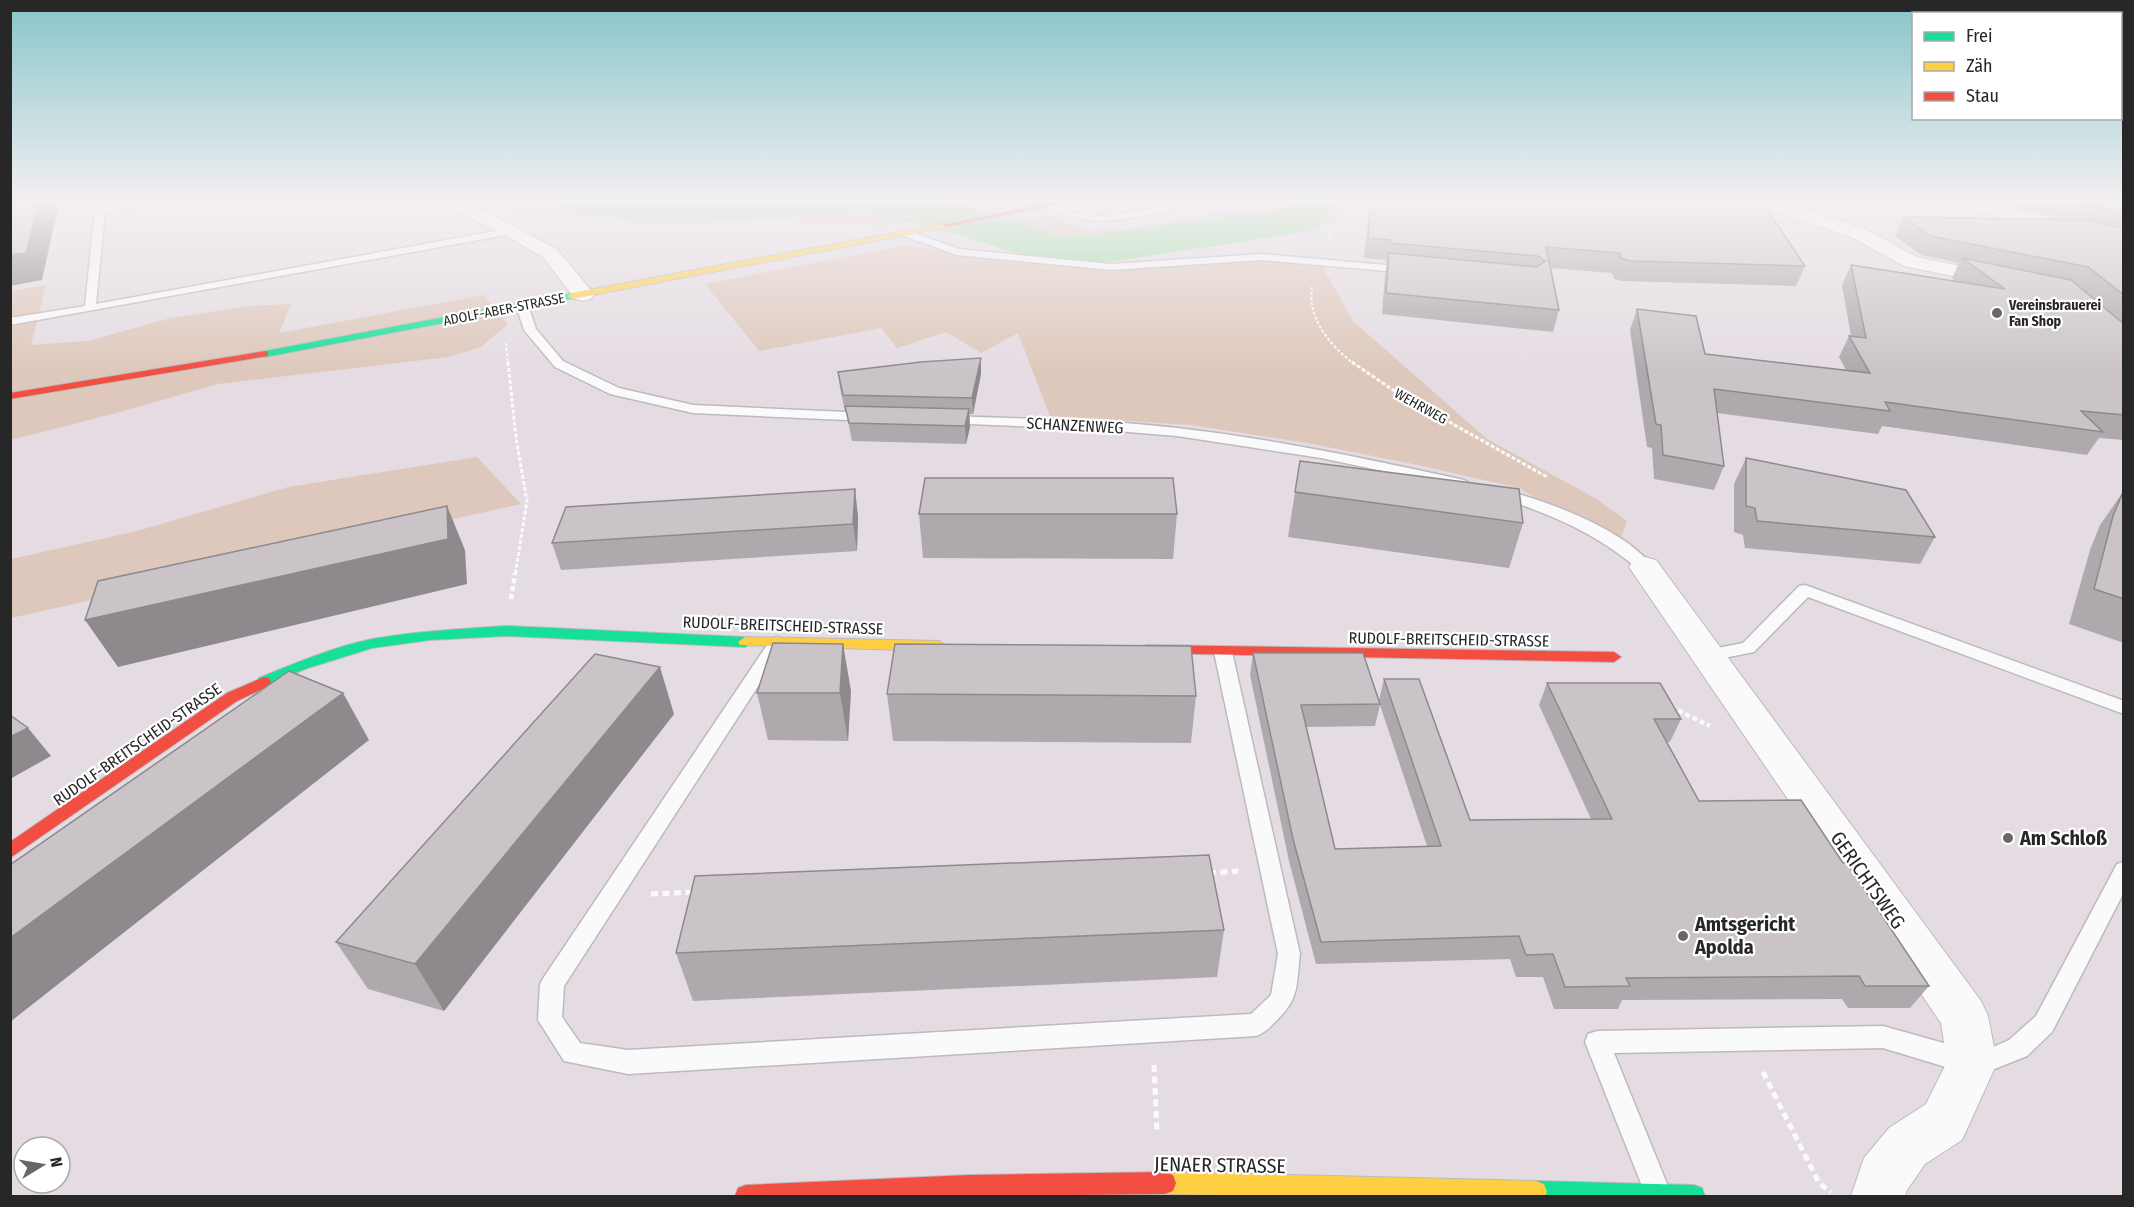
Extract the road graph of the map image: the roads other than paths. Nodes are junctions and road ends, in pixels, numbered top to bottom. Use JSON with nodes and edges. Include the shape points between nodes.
{"nodes":[{"id":1,"x":95,"y":258,"type":"edge"},
{"id":2,"x":362,"y":258,"type":"edge"},
{"id":3,"x":556,"y":258,"type":"edge"},
{"id":4,"x":771,"y":258,"type":"edge"},
{"id":5,"x":1022,"y":258,"type":"edge"},
{"id":6,"x":1242,"y":258,"type":"edge"},
{"id":7,"x":1277,"y":258,"type":"edge"},
{"id":8,"x":1904,"y":258,"type":"edge"},
{"id":9,"x":1426,"y":272,"type":"edge"},
{"id":10,"x":2023,"y":285,"type":"edge"},
{"id":11,"x":583,"y":294,"type":"junction"},
{"id":12,"x":522,"y":305,"type":"junction"},
{"id":13,"x":90,"y":308,"type":"junction"},
{"id":14,"x":10,"y":322,"type":"edge"},
{"id":15,"x":10,"y":396,"type":"edge"},
{"id":16,"x":879,"y":418,"type":"edge"},
{"id":17,"x":937,"y":420,"type":"edge"},
{"id":18,"x":1645,"y":567,"type":"joint"},
{"id":19,"x":777,"y":643,"type":"junction"},
{"id":20,"x":953,"y":646,"type":"edge"},
{"id":21,"x":1129,"y":650,"type":"edge"},
{"id":22,"x":1223,"y":652,"type":"junction"},
{"id":23,"x":1709,"y":655,"type":"junction"},
{"id":24,"x":1614,"y":657,"type":"dead end"},
{"id":25,"x":2124,"y":708,"type":"edge"},
{"id":26,"x":10,"y":851,"type":"edge"},
{"id":27,"x":2124,"y":870,"type":"edge"},
{"id":28,"x":1972,"y":1063,"type":"junction"},
{"id":29,"x":1658,"y":1194,"type":"junction"},
{"id":30,"x":746,"y":1197,"type":"edge"},
{"id":31,"x":1694,"y":1197,"type":"edge"},
{"id":32,"x":1878,"y":1197,"type":"edge"}],
"edges":[{"from":1,"to":13,"type":"lane"},
{"from":2,"to":13,"type":"lane"},
{"from":3,"to":11,"type":"street"},
{"from":4,"to":11,"type":"street","name":"ADOLF-ABER-STRASSE"},
{"from":5,"to":6,"type":"lane","via":[[1111,267]]},
{"from":7,"to":9,"type":"lane"},
{"from":8,"to":10,"type":"street"},
{"from":11,"to":12,"type":"street","name":"ADOLF-ABER-STRASSE"},
{"from":12,"to":15,"type":"street","name":"ADOLF-ABER-STRASSE","via":[[233,360]]},
{"from":12,"to":16,"type":"lane","via":[[530,330],[558,364],[615,391],[693,409]]},
{"from":13,"to":14,"type":"lane"},
{"from":17,"to":18,"type":"lane","name":"SCHANZENWEG","via":[[1177,432],[1369,463],[1540,505],[1601,533]]},
{"from":18,"to":23,"type":"street","name":"GERICHTSWEG"},
{"from":19,"to":20,"type":"street","name":"RUDOLF-BREITSCHEID-STRASSE"},
{"from":19,"to":22,"type":"lane","via":[[552,984],[550,1020],[573,1053],[628,1062],[1256,1025],[1282,1000],[1290,954]]},
{"from":19,"to":26,"type":"street","name":"RUDOLF-BREITSCHEID-STRASSE","via":[[506,631],[430,635],[371,644],[300,666],[232,697]]},
{"from":21,"to":22,"type":"street","name":"RUDOLF-BREITSCHEID-STRASSE"},
{"from":22,"to":24,"type":"street","name":"RUDOLF-BREITSCHEID-STRASSE"},
{"from":23,"to":25,"type":"lane","via":[[1748,648],[1805,590]]},
{"from":23,"to":28,"type":"street","name":"GERICHTSWEG","via":[[1964,1016]]},
{"from":27,"to":28,"type":"lane","via":[[2044,1024],[2018,1048]]},
{"from":28,"to":29,"type":"lane","via":[[1883,1037],[1597,1042]]},
{"from":28,"to":32,"type":"street","via":[[1944,1122],[1907,1146],[1883,1177]]},
{"from":29,"to":30,"type":"street","name":"JENAER STRASSE","via":[[1160,1183],[969,1186]]},
{"from":29,"to":31,"type":"street","name":"JENAER STRASSE"}]}
